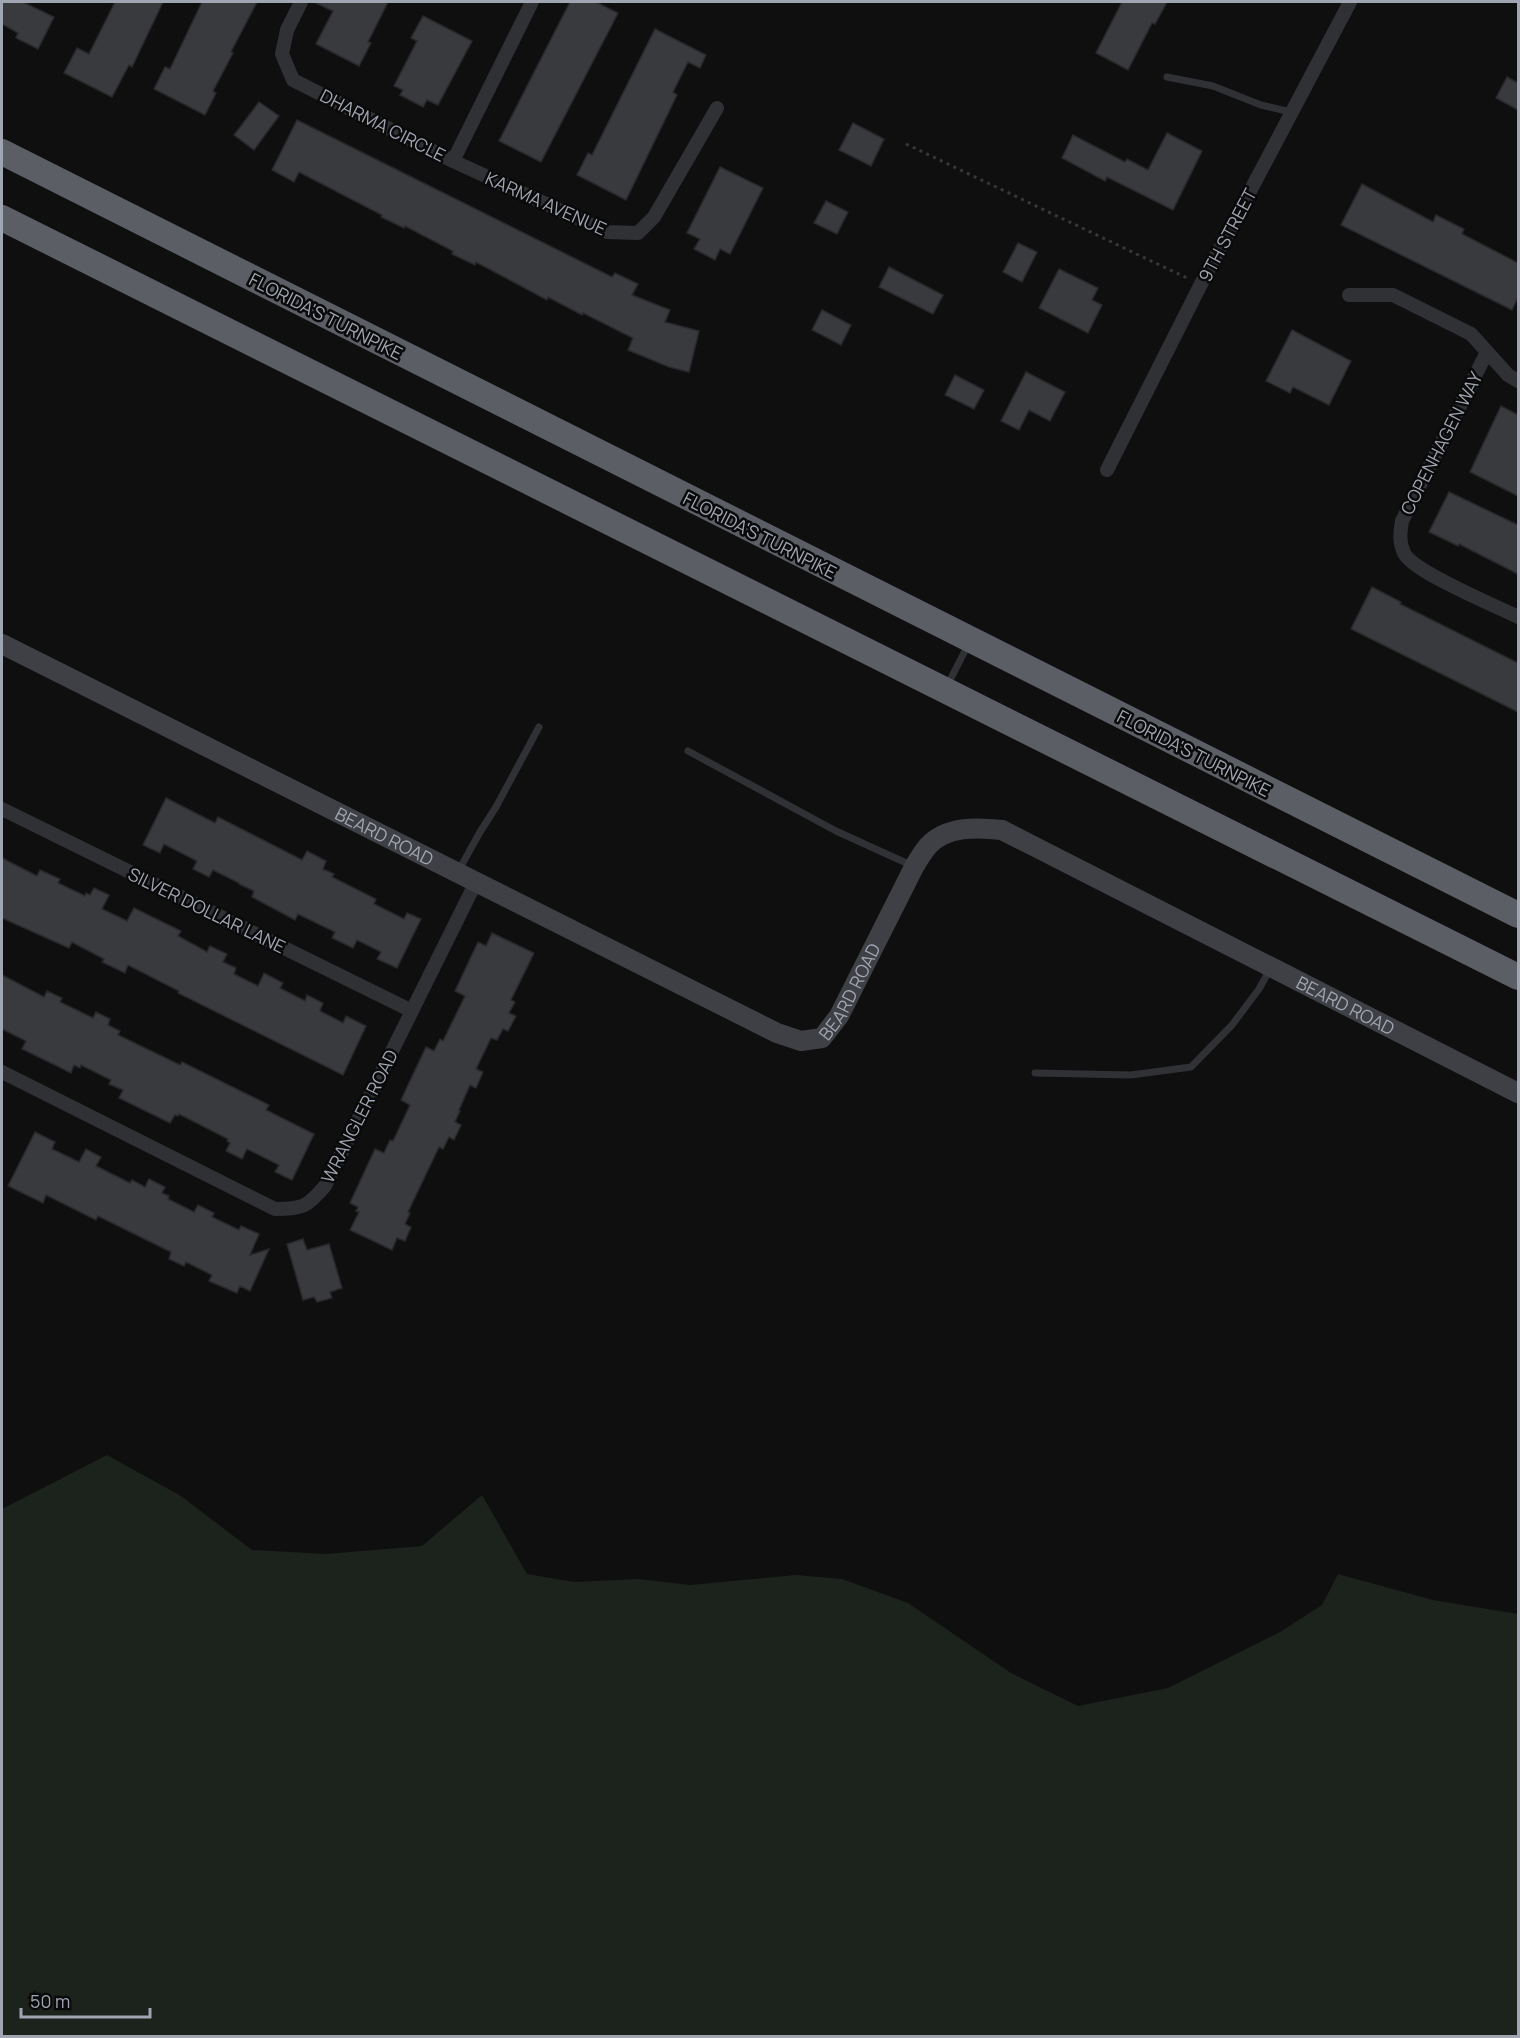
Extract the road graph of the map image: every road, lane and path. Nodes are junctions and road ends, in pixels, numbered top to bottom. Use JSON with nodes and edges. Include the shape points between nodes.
{"nodes":[{"id":1,"x":301,"y":2,"type":"edge"},
{"id":2,"x":532,"y":2,"type":"edge"},
{"id":3,"x":1350,"y":2,"type":"edge"},
{"id":4,"x":1167,"y":76,"type":"dead end"},
{"id":5,"x":717,"y":108,"type":"dead end"},
{"id":6,"x":1292,"y":113,"type":"junction"},
{"id":7,"x":906,"y":144,"type":"dead end"},
{"id":8,"x":2,"y":152,"type":"edge"},
{"id":9,"x":453,"y":161,"type":"junction"},
{"id":10,"x":2,"y":218,"type":"edge"},
{"id":11,"x":1202,"y":284,"type":"junction"},
{"id":12,"x":1350,"y":295,"type":"dead end"},
{"id":13,"x":1487,"y":352,"type":"junction"},
{"id":14,"x":1518,"y":381,"type":"edge"},
{"id":15,"x":1107,"y":470,"type":"dead end"},
{"id":16,"x":1518,"y":617,"type":"edge"},
{"id":17,"x":970,"y":640,"type":"junction"},
{"id":18,"x":4,"y":650,"type":"edge"},
{"id":19,"x":945,"y":691,"type":"junction"},
{"id":20,"x":539,"y":727,"type":"dead end"},
{"id":21,"x":688,"y":751,"type":"dead end"},
{"id":22,"x":2,"y":809,"type":"edge"},
{"id":23,"x":914,"y":867,"type":"junction"},
{"id":24,"x":458,"y":873,"type":"junction"},
{"id":25,"x":476,"y":882,"type":"junction"},
{"id":26,"x":1518,"y":915,"type":"edge"},
{"id":27,"x":1271,"y":967,"type":"junction"},
{"id":28,"x":1518,"y":977,"type":"edge"},
{"id":29,"x":412,"y":1011,"type":"junction"},
{"id":30,"x":2,"y":1072,"type":"edge"},
{"id":31,"x":1035,"y":1073,"type":"dead end"},
{"id":32,"x":1518,"y":1094,"type":"edge"}],
"edges":[{"from":1,"to":9,"type":"street","name":"DHARMA CIRCLE","via":[[287,30],[282,54],[293,80]]},
{"from":2,"to":9,"type":"street","name":"DHARMA CIRCLE"},
{"from":3,"to":6,"type":"street","name":"9TH STREET"},
{"from":4,"to":6,"type":"lane","via":[[1213,86]]},
{"from":5,"to":9,"type":"street","name":"KARMA AVENUE","via":[[654,217],[638,233],[607,232]]},
{"from":6,"to":11,"type":"street","name":"9TH STREET"},
{"from":7,"to":11,"type":"path"},
{"from":8,"to":17,"type":"highway","name":"FLORIDA'S TURNPIKE"},
{"from":10,"to":19,"type":"highway"},
{"from":11,"to":15,"type":"street","name":"9TH STREET"},
{"from":12,"to":13,"type":"street","via":[[1393,295],[1471,334]]},
{"from":13,"to":14,"type":"street","name":"COPENHAGEN WAY"},
{"from":13,"to":16,"type":"street","name":"COPENHAGEN WAY","via":[[1402,521],[1399,538],[1405,555],[1420,569]]},
{"from":17,"to":19,"type":"lane"},
{"from":17,"to":26,"type":"highway","name":"FLORIDA'S TURNPIKE"},
{"from":18,"to":24,"type":"street","name":"BEARD ROAD"},
{"from":19,"to":28,"type":"highway"},
{"from":20,"to":24,"type":"lane"},
{"from":21,"to":23,"type":"lane","via":[[836,831]]},
{"from":22,"to":29,"type":"street","name":"SILVER DOLLAR LANE"},
{"from":23,"to":25,"type":"street","name":"BEARD ROAD","via":[[839,1016],[822,1038],[801,1041],[777,1033]]},
{"from":23,"to":27,"type":"street","name":"BEARD ROAD","via":[[929,845],[951,831],[1002,830]]},
{"from":24,"to":25,"type":"street","name":"BEARD ROAD"},
{"from":25,"to":29,"type":"street","name":"WRANGLER ROAD"},
{"from":27,"to":31,"type":"lane","via":[[1232,1025],[1191,1067],[1131,1075]]},
{"from":27,"to":32,"type":"street","name":"BEARD ROAD"},
{"from":29,"to":30,"type":"street","name":"WRANGLER ROAD","via":[[325,1186],[311,1202],[296,1209],[275,1209]]}]}
